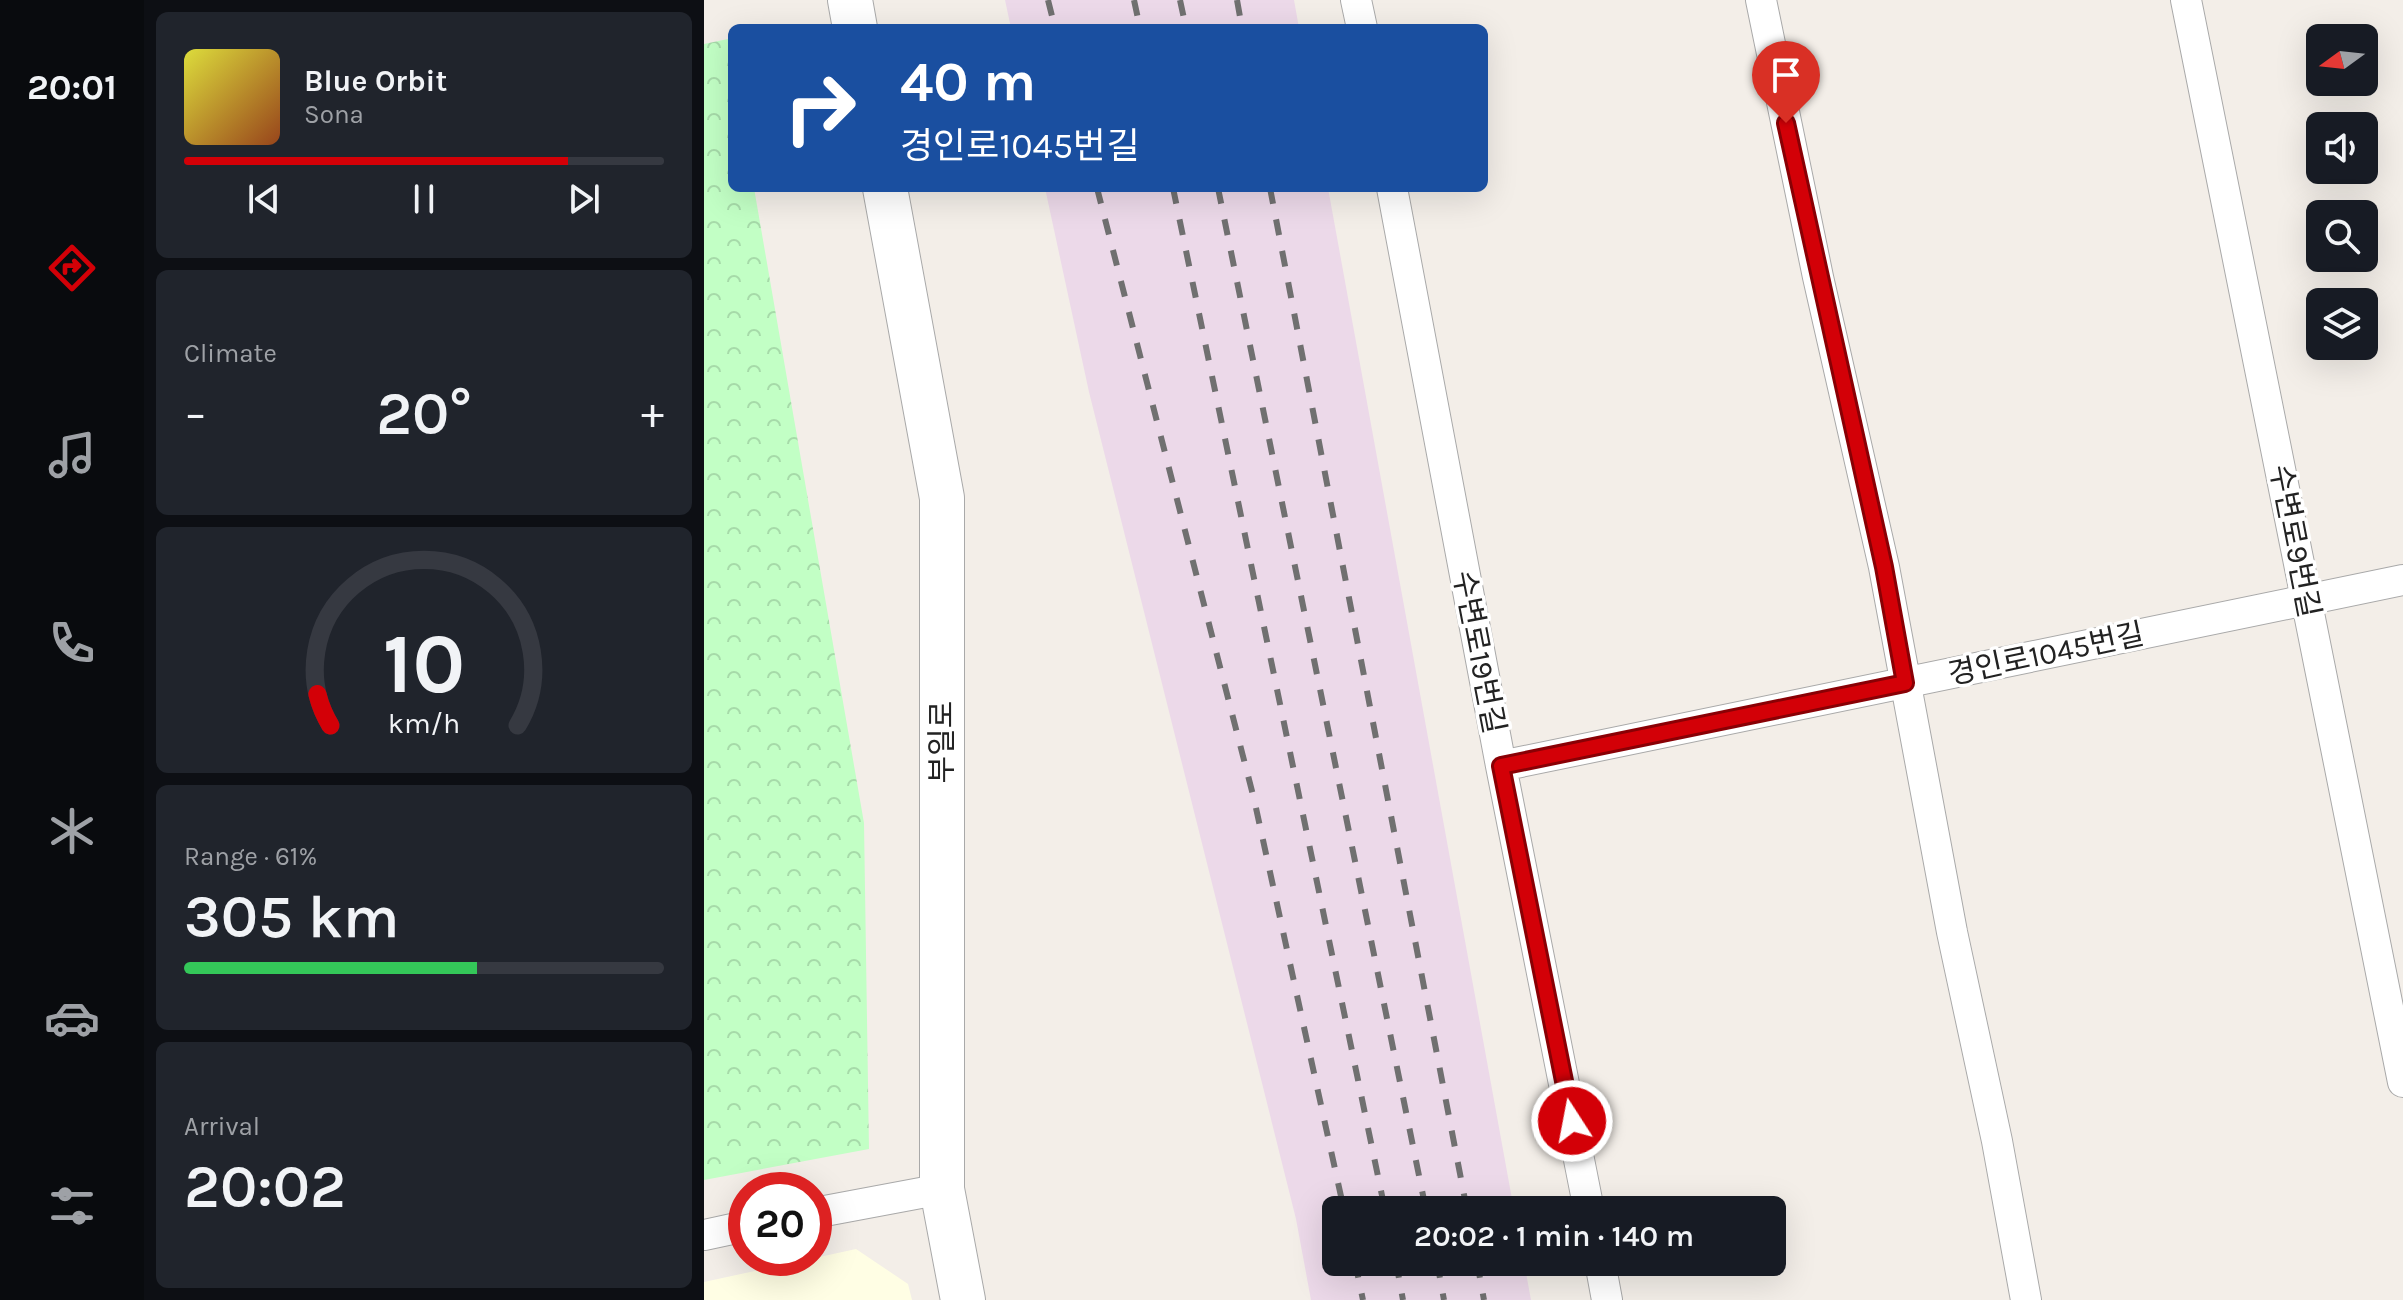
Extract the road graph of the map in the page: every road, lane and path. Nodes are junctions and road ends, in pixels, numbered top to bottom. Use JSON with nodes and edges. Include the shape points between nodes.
{"nodes":[{"id":1,"x":850,"y":0,"type":"edge"},
{"id":2,"x":1356,"y":0,"type":"edge"},
{"id":3,"x":1761,"y":0,"type":"edge"},
{"id":4,"x":2186,"y":0,"type":"edge"},
{"id":5,"x":854,"y":24,"type":"edge"},
{"id":6,"x":1361,"y":24,"type":"edge"},
{"id":7,"x":886,"y":192,"type":"edge"},
{"id":8,"x":1393,"y":192,"type":"edge"},
{"id":9,"x":2403,"y":580,"type":"edge"},
{"id":10,"x":2306,"y":600,"type":"junction"},
{"id":11,"x":1905,"y":683,"type":"junction"},
{"id":12,"x":1501,"y":766,"type":"junction"},
{"id":13,"x":2403,"y":1082,"type":"edge"},
{"id":14,"x":942,"y":1189,"type":"junction"},
{"id":15,"x":1586,"y":1196,"type":"edge"},
{"id":16,"x":832,"y":1210,"type":"edge"},
{"id":17,"x":728,"y":1230,"type":"edge"},
{"id":18,"x":704,"y":1235,"type":"edge"},
{"id":19,"x":1603,"y":1276,"type":"edge"},
{"id":20,"x":963,"y":1300,"type":"edge"},
{"id":21,"x":1607,"y":1300,"type":"edge"},
{"id":22,"x":2026,"y":1300,"type":"edge"}],
"edges":[{"from":1,"to":5,"type":"street"},
{"from":2,"to":6,"type":"lane"},
{"from":3,"to":11,"type":"lane"},
{"from":4,"to":10,"type":"lane","name":"수변로9번길"},
{"from":7,"to":14,"type":"street","name":"부일로","via":[[942,498]]},
{"from":8,"to":12,"type":"lane","name":"수변로19번길"},
{"from":9,"to":10,"type":"lane","name":"경인로1045번길"},
{"from":10,"to":11,"type":"lane","name":"경인로1045번길"},
{"from":10,"to":13,"type":"lane","name":"수변로9번길"},
{"from":11,"to":12,"type":"lane","name":"경인로1045번길"},
{"from":11,"to":22,"type":"lane"},
{"from":12,"to":15,"type":"lane","name":"수변로19번길"},
{"from":14,"to":16,"type":"lane"},
{"from":14,"to":20,"type":"street","name":"부일로"},
{"from":17,"to":18,"type":"lane"},
{"from":19,"to":21,"type":"lane"}]}
